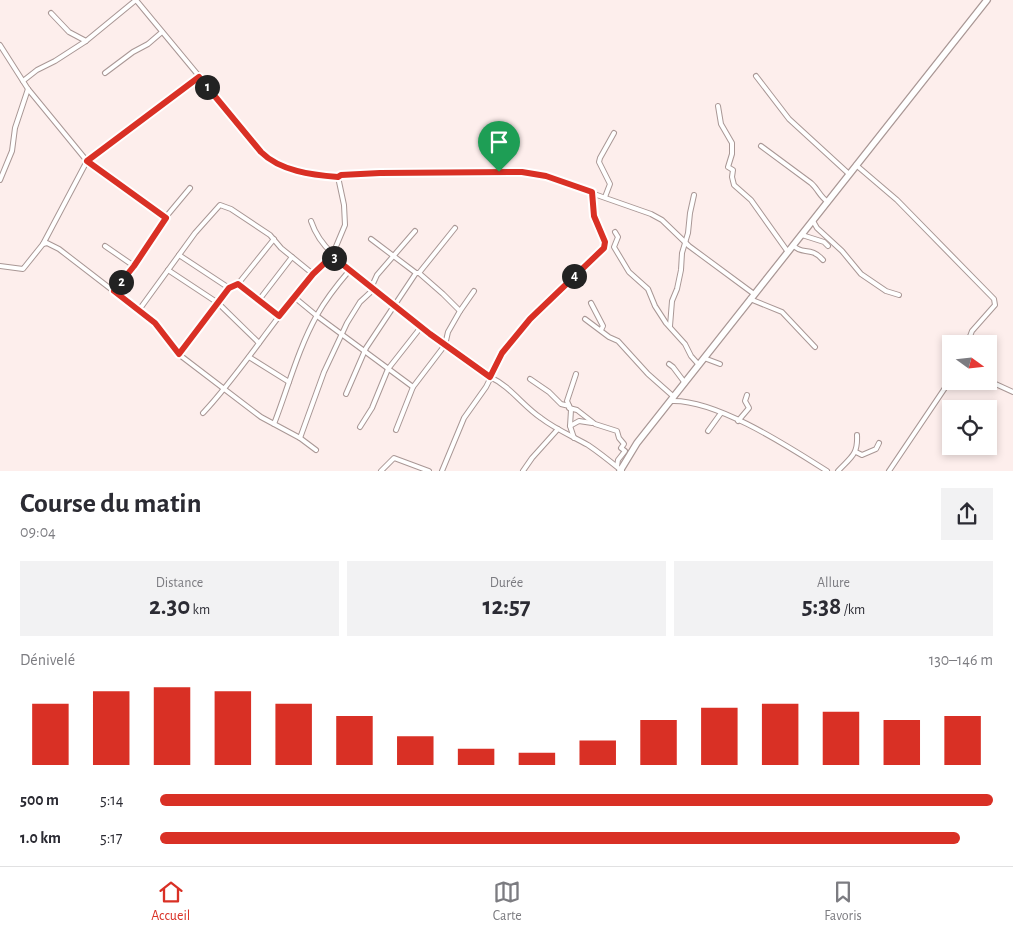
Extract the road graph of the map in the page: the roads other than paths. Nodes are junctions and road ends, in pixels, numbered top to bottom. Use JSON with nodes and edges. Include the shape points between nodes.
{"nodes":[{"id":1,"x":136,"y":0,"type":"edge"},
{"id":2,"x":987,"y":0,"type":"edge"},
{"id":3,"x":51,"y":12,"type":"dead end"},
{"id":4,"x":162,"y":32,"type":"junction"},
{"id":5,"x":86,"y":41,"type":"junction"},
{"id":6,"x":0,"y":45,"type":"edge"},
{"id":7,"x":106,"y":73,"type":"dead end"},
{"id":8,"x":756,"y":76,"type":"dead end"},
{"id":9,"x":199,"y":77,"type":"junction"},
{"id":10,"x":23,"y":81,"type":"junction"},
{"id":11,"x":28,"y":89,"type":"junction"},
{"id":12,"x":718,"y":106,"type":"dead end"},
{"id":13,"x":614,"y":133,"type":"dead end"},
{"id":14,"x":761,"y":146,"type":"dead end"},
{"id":15,"x":87,"y":161,"type":"junction"},
{"id":16,"x":856,"y":165,"type":"junction"},
{"id":17,"x":849,"y":174,"type":"junction"},
{"id":18,"x":338,"y":177,"type":"junction"},
{"id":19,"x":0,"y":180,"type":"edge"},
{"id":20,"x":190,"y":188,"type":"dead end"},
{"id":21,"x":592,"y":192,"type":"junction"},
{"id":22,"x":694,"y":195,"type":"dead end"},
{"id":23,"x":605,"y":197,"type":"junction"},
{"id":24,"x":828,"y":202,"type":"junction"},
{"id":25,"x":166,"y":218,"type":"junction"},
{"id":26,"x":311,"y":221,"type":"dead end"},
{"id":27,"x":813,"y":221,"type":"junction"},
{"id":28,"x":455,"y":228,"type":"dead end"},
{"id":29,"x":415,"y":231,"type":"dead end"},
{"id":30,"x":615,"y":232,"type":"dead end"},
{"id":31,"x":802,"y":235,"type":"junction"},
{"id":32,"x":274,"y":239,"type":"junction"},
{"id":33,"x":371,"y":239,"type":"dead end"},
{"id":34,"x":685,"y":242,"type":"junction"},
{"id":35,"x":43,"y":244,"type":"junction"},
{"id":36,"x":105,"y":246,"type":"dead end"},
{"id":37,"x":794,"y":246,"type":"junction"},
{"id":38,"x":828,"y":246,"type":"dead end"},
{"id":39,"x":788,"y":252,"type":"junction"},
{"id":40,"x":179,"y":255,"type":"junction"},
{"id":41,"x":332,"y":255,"type":"junction"},
{"id":42,"x":394,"y":256,"type":"junction"},
{"id":43,"x":292,"y":257,"type":"junction"},
{"id":44,"x":823,"y":260,"type":"dead end"},
{"id":45,"x":0,"y":266,"type":"edge"},
{"id":46,"x":134,"y":266,"type":"junction"},
{"id":47,"x":168,"y":270,"type":"junction"},
{"id":48,"x":350,"y":272,"type":"junction"},
{"id":49,"x":418,"y":273,"type":"junction"},
{"id":50,"x":313,"y":274,"type":"junction"},
{"id":51,"x":238,"y":284,"type":"junction"},
{"id":52,"x":229,"y":288,"type":"junction"},
{"id":53,"x":373,"y":288,"type":"junction"},
{"id":54,"x":114,"y":291,"type":"junction"},
{"id":55,"x":474,"y":291,"type":"dead end"},
{"id":56,"x":899,"y":295,"type":"dead end"},
{"id":57,"x":294,"y":297,"type":"junction"},
{"id":58,"x":752,"y":297,"type":"junction"},
{"id":59,"x":258,"y":300,"type":"junction"},
{"id":60,"x":218,"y":303,"type":"junction"},
{"id":61,"x":591,"y":303,"type":"dead end"},
{"id":62,"x":393,"y":306,"type":"junction"},
{"id":63,"x":139,"y":310,"type":"junction"},
{"id":64,"x":460,"y":311,"type":"junction"},
{"id":65,"x":279,"y":316,"type":"junction"},
{"id":66,"x":316,"y":316,"type":"junction"},
{"id":67,"x":585,"y":318,"type":"dead end"},
{"id":68,"x":670,"y":326,"type":"junction"},
{"id":69,"x":421,"y":327,"type":"junction"},
{"id":70,"x":601,"y":330,"type":"junction"},
{"id":71,"x":342,"y":334,"type":"junction"},
{"id":72,"x":970,"y":335,"type":"edge"},
{"id":73,"x":259,"y":343,"type":"junction"},
{"id":74,"x":445,"y":345,"type":"junction"},
{"id":75,"x":815,"y":348,"type":"dead end"},
{"id":76,"x":364,"y":351,"type":"junction"},
{"id":77,"x":179,"y":354,"type":"junction"},
{"id":78,"x":249,"y":357,"type":"junction"},
{"id":79,"x":704,"y":358,"type":"junction"},
{"id":80,"x":669,"y":364,"type":"dead end"},
{"id":81,"x":720,"y":364,"type":"dead end"},
{"id":82,"x":699,"y":365,"type":"junction"},
{"id":83,"x":388,"y":369,"type":"junction"},
{"id":84,"x":576,"y":374,"type":"dead end"},
{"id":85,"x":490,"y":377,"type":"junction"},
{"id":86,"x":530,"y":379,"type":"dead end"},
{"id":87,"x":289,"y":382,"type":"junction"},
{"id":88,"x":685,"y":383,"type":"junction"},
{"id":89,"x":998,"y":385,"type":"edge"},
{"id":90,"x":412,"y":387,"type":"junction"},
{"id":91,"x":224,"y":390,"type":"junction"},
{"id":92,"x":944,"y":390,"type":"edge"},
{"id":93,"x":1013,"y":392,"type":"edge"},
{"id":94,"x":346,"y":394,"type":"dead end"},
{"id":95,"x":748,"y":395,"type":"dead end"},
{"id":96,"x":673,"y":399,"type":"junction"},
{"id":97,"x":569,"y":407,"type":"junction"},
{"id":98,"x":721,"y":412,"type":"junction"},
{"id":99,"x":203,"y":413,"type":"dead end"},
{"id":100,"x":738,"y":421,"type":"junction"},
{"id":101,"x":594,"y":423,"type":"junction"},
{"id":102,"x":274,"y":424,"type":"junction"},
{"id":103,"x":570,"y":426,"type":"junction"},
{"id":104,"x":360,"y":427,"type":"dead end"},
{"id":105,"x":558,"y":429,"type":"junction"},
{"id":106,"x":396,"y":430,"type":"dead end"},
{"id":107,"x":708,"y":431,"type":"dead end"},
{"id":108,"x":857,"y":435,"type":"dead end"},
{"id":109,"x":300,"y":438,"type":"junction"},
{"id":110,"x":574,"y":438,"type":"junction"},
{"id":111,"x":879,"y":444,"type":"dead end"},
{"id":112,"x":316,"y":450,"type":"dead end"},
{"id":113,"x":856,"y":452,"type":"junction"},
{"id":114,"x":620,"y":470,"type":"edge"},
{"id":115,"x":381,"y":471,"type":"edge"},
{"id":116,"x":429,"y":471,"type":"edge"},
{"id":117,"x":442,"y":471,"type":"edge"},
{"id":118,"x":523,"y":471,"type":"edge"},
{"id":119,"x":827,"y":471,"type":"edge"},
{"id":120,"x":838,"y":471,"type":"edge"},
{"id":121,"x":889,"y":471,"type":"edge"}],
"edges":[{"from":1,"to":4,"type":"street"},
{"from":1,"to":5,"type":"street"},
{"from":2,"to":16,"type":"highway"},
{"from":3,"to":5,"type":"street","via":[[69,32]]},
{"from":4,"to":7,"type":"street"},
{"from":4,"to":9,"type":"street"},
{"from":5,"to":10,"type":"street"},
{"from":6,"to":10,"type":"street"},
{"from":8,"to":17,"type":"street","via":[[789,119]]},
{"from":9,"to":15,"type":"street"},
{"from":9,"to":18,"type":"street","via":[[266,156],[302,172]]},
{"from":10,"to":11,"type":"street"},
{"from":11,"to":15,"type":"street"},
{"from":11,"to":19,"type":"street","via":[[15,128],[12,151]]},
{"from":12,"to":39,"type":"street","via":[[722,124],[732,143],[728,167],[733,170],[734,185],[751,200]]},
{"from":13,"to":23,"type":"street","via":[[599,162],[610,184]]},
{"from":14,"to":24,"type":"street","via":[[811,183]]},
{"from":15,"to":25,"type":"street"},
{"from":15,"to":35,"type":"street"},
{"from":16,"to":17,"type":"highway"},
{"from":16,"to":72,"type":"street","via":[[897,200],[994,299],[995,305]]},
{"from":17,"to":24,"type":"highway"},
{"from":18,"to":21,"type":"street","via":[[380,173],[522,172],[546,176]]},
{"from":18,"to":41,"type":"street","via":[[345,225]]},
{"from":20,"to":25,"type":"street"},
{"from":21,"to":23,"type":"street"},
{"from":21,"to":85,"type":"street","via":[[594,216],[605,242],[604,248],[530,319],[502,353]]},
{"from":22,"to":34,"type":"street"},
{"from":23,"to":34,"type":"street","via":[[662,220]]},
{"from":24,"to":27,"type":"highway"},
{"from":25,"to":46,"type":"street"},
{"from":26,"to":41,"type":"street"},
{"from":27,"to":31,"type":"highway"},
{"from":27,"to":56,"type":"street","via":[[861,274],[886,291]]},
{"from":28,"to":49,"type":"street"},
{"from":29,"to":42,"type":"street"},
{"from":30,"to":68,"type":"street","via":[[618,237],[614,248],[621,260],[648,289],[661,316]]},
{"from":31,"to":37,"type":"highway"},
{"from":31,"to":38,"type":"street"},
{"from":32,"to":40,"type":"street","via":[[220,205]]},
{"from":32,"to":43,"type":"street"},
{"from":32,"to":51,"type":"street"},
{"from":33,"to":42,"type":"street"},
{"from":34,"to":58,"type":"street"},
{"from":34,"to":68,"type":"street"},
{"from":35,"to":45,"type":"street","via":[[23,269]]},
{"from":35,"to":54,"type":"street","via":[[59,249]]},
{"from":36,"to":46,"type":"street"},
{"from":37,"to":39,"type":"highway"},
{"from":37,"to":44,"type":"street","via":[[815,252]]},
{"from":39,"to":58,"type":"highway"},
{"from":40,"to":47,"type":"street"},
{"from":40,"to":52,"type":"street"},
{"from":41,"to":48,"type":"street"},
{"from":41,"to":50,"type":"street"},
{"from":42,"to":49,"type":"street"},
{"from":42,"to":53,"type":"street","via":[[378,275]]},
{"from":43,"to":50,"type":"street"},
{"from":43,"to":59,"type":"street"},
{"from":46,"to":54,"type":"street"},
{"from":47,"to":60,"type":"street"},
{"from":47,"to":63,"type":"street"},
{"from":48,"to":53,"type":"street"},
{"from":48,"to":66,"type":"street"},
{"from":49,"to":62,"type":"street"},
{"from":49,"to":64,"type":"street"},
{"from":50,"to":57,"type":"street"},
{"from":51,"to":52,"type":"street"},
{"from":51,"to":59,"type":"street"},
{"from":52,"to":60,"type":"street"},
{"from":53,"to":62,"type":"street"},
{"from":53,"to":71,"type":"street","via":[[360,302]]},
{"from":54,"to":63,"type":"street"},
{"from":55,"to":64,"type":"street"},
{"from":57,"to":65,"type":"street"},
{"from":57,"to":66,"type":"street"},
{"from":58,"to":75,"type":"street","via":[[782,312]]},
{"from":58,"to":79,"type":"highway"},
{"from":59,"to":65,"type":"street"},
{"from":60,"to":73,"type":"street"},
{"from":60,"to":77,"type":"street"},
{"from":61,"to":70,"type":"street","via":[[603,326]]},
{"from":62,"to":69,"type":"street"},
{"from":62,"to":76,"type":"street"},
{"from":63,"to":77,"type":"street","via":[[155,323]]},
{"from":64,"to":74,"type":"street","via":[[448,332]]},
{"from":65,"to":73,"type":"street"},
{"from":66,"to":71,"type":"street"},
{"from":66,"to":87,"type":"street"},
{"from":67,"to":70,"type":"street"},
{"from":68,"to":82,"type":"street"},
{"from":69,"to":74,"type":"street"},
{"from":69,"to":83,"type":"street"},
{"from":70,"to":96,"type":"street","via":[[618,341]]},
{"from":71,"to":76,"type":"street"},
{"from":71,"to":109,"type":"street"},
{"from":73,"to":78,"type":"street"},
{"from":74,"to":85,"type":"street"},
{"from":74,"to":90,"type":"street"},
{"from":76,"to":83,"type":"street"},
{"from":76,"to":94,"type":"street"},
{"from":77,"to":91,"type":"street"},
{"from":78,"to":87,"type":"street"},
{"from":78,"to":91,"type":"street"},
{"from":79,"to":81,"type":"street"},
{"from":79,"to":82,"type":"highway"},
{"from":80,"to":88,"type":"street"},
{"from":82,"to":88,"type":"highway"},
{"from":83,"to":90,"type":"street"},
{"from":83,"to":104,"type":"street","via":[[372,408]]},
{"from":84,"to":97,"type":"street","via":[[568,397]]},
{"from":85,"to":105,"type":"street"},
{"from":85,"to":117,"type":"street","via":[[464,418]]},
{"from":86,"to":97,"type":"street"},
{"from":87,"to":102,"type":"street"},
{"from":88,"to":96,"type":"highway"},
{"from":89,"to":93,"type":"street"},
{"from":90,"to":106,"type":"street"},
{"from":91,"to":99,"type":"street"},
{"from":91,"to":102,"type":"street"},
{"from":92,"to":121,"type":"street"},
{"from":95,"to":100,"type":"street","via":[[744,401],[749,408]]},
{"from":96,"to":98,"type":"street"},
{"from":96,"to":114,"type":"highway","via":[[637,443]]},
{"from":97,"to":101,"type":"street"},
{"from":97,"to":103,"type":"street"},
{"from":98,"to":100,"type":"street"},
{"from":98,"to":107,"type":"street"},
{"from":100,"to":119,"type":"street","via":[[770,436]]},
{"from":101,"to":103,"type":"street","via":[[581,420]]},
{"from":101,"to":114,"type":"street","via":[[617,431],[624,444],[621,448],[625,451],[618,460]]},
{"from":102,"to":109,"type":"street"},
{"from":103,"to":110,"type":"street"},
{"from":105,"to":110,"type":"street"},
{"from":105,"to":118,"type":"street"},
{"from":108,"to":113,"type":"street"},
{"from":109,"to":112,"type":"street"},
{"from":110,"to":114,"type":"street"},
{"from":111,"to":113,"type":"street","via":[[876,449],[862,454]]},
{"from":113,"to":120,"type":"street"},
{"from":115,"to":116,"type":"street","via":[[394,458]]}]}
